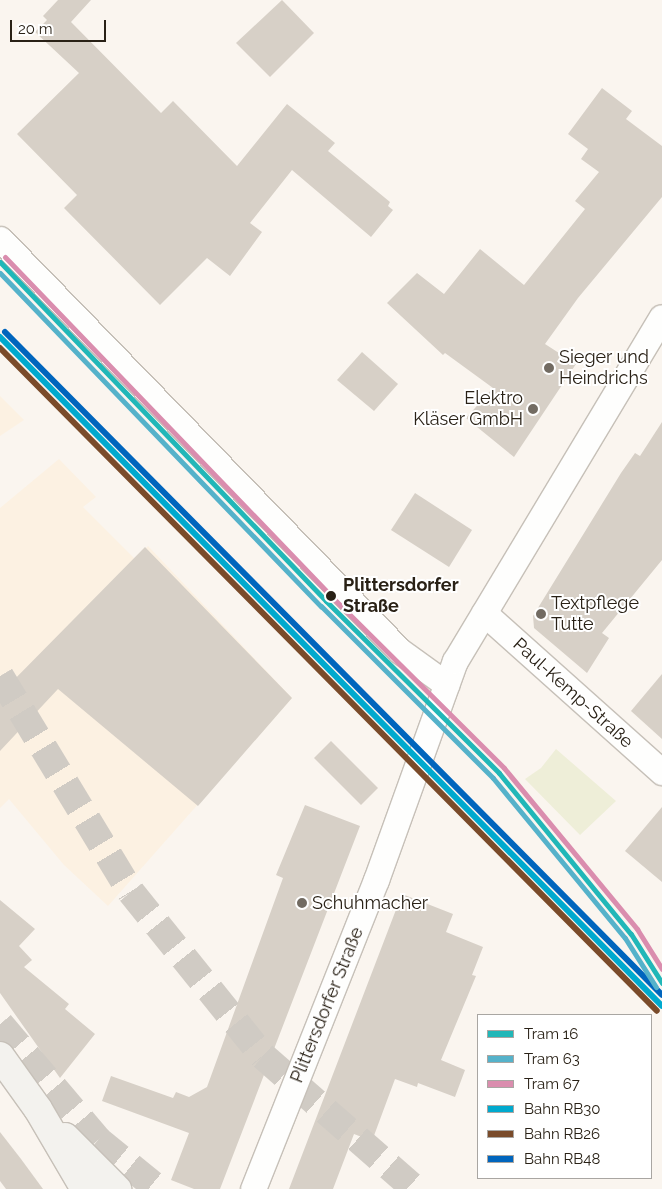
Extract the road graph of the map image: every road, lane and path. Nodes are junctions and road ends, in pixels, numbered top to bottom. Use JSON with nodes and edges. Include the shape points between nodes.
{"nodes":[{"id":1,"x":0,"y":239,"type":"edge"},
{"id":2,"x":662,"y":317,"type":"edge"},
{"id":3,"x":484,"y":613,"type":"junction"},
{"id":4,"x":446,"y":684,"type":"junction"},
{"id":5,"x":662,"y":772,"type":"edge"},
{"id":6,"x":0,"y":1056,"type":"edge"},
{"id":7,"x":38,"y":1109,"type":"junction"},
{"id":8,"x":85,"y":1189,"type":"edge"},
{"id":9,"x":117,"y":1189,"type":"edge"},
{"id":10,"x":253,"y":1189,"type":"edge"}],
"edges":[{"from":1,"to":4,"type":"street","via":[[139,386],[400,651]]},
{"from":2,"to":3,"type":"street","name":"Plittersdorfer Straße"},
{"from":3,"to":4,"type":"street","name":"Plittersdorfer Straße","via":[[455,661]]},
{"from":3,"to":5,"type":"street","name":"Paul-Kemp-Straße"},
{"from":4,"to":10,"type":"street","name":"Plittersdorfer Straße","via":[[376,880]]},
{"from":6,"to":7,"type":"main road"},
{"from":7,"to":8,"type":"main road"},
{"from":7,"to":9,"type":"main road"}]}
